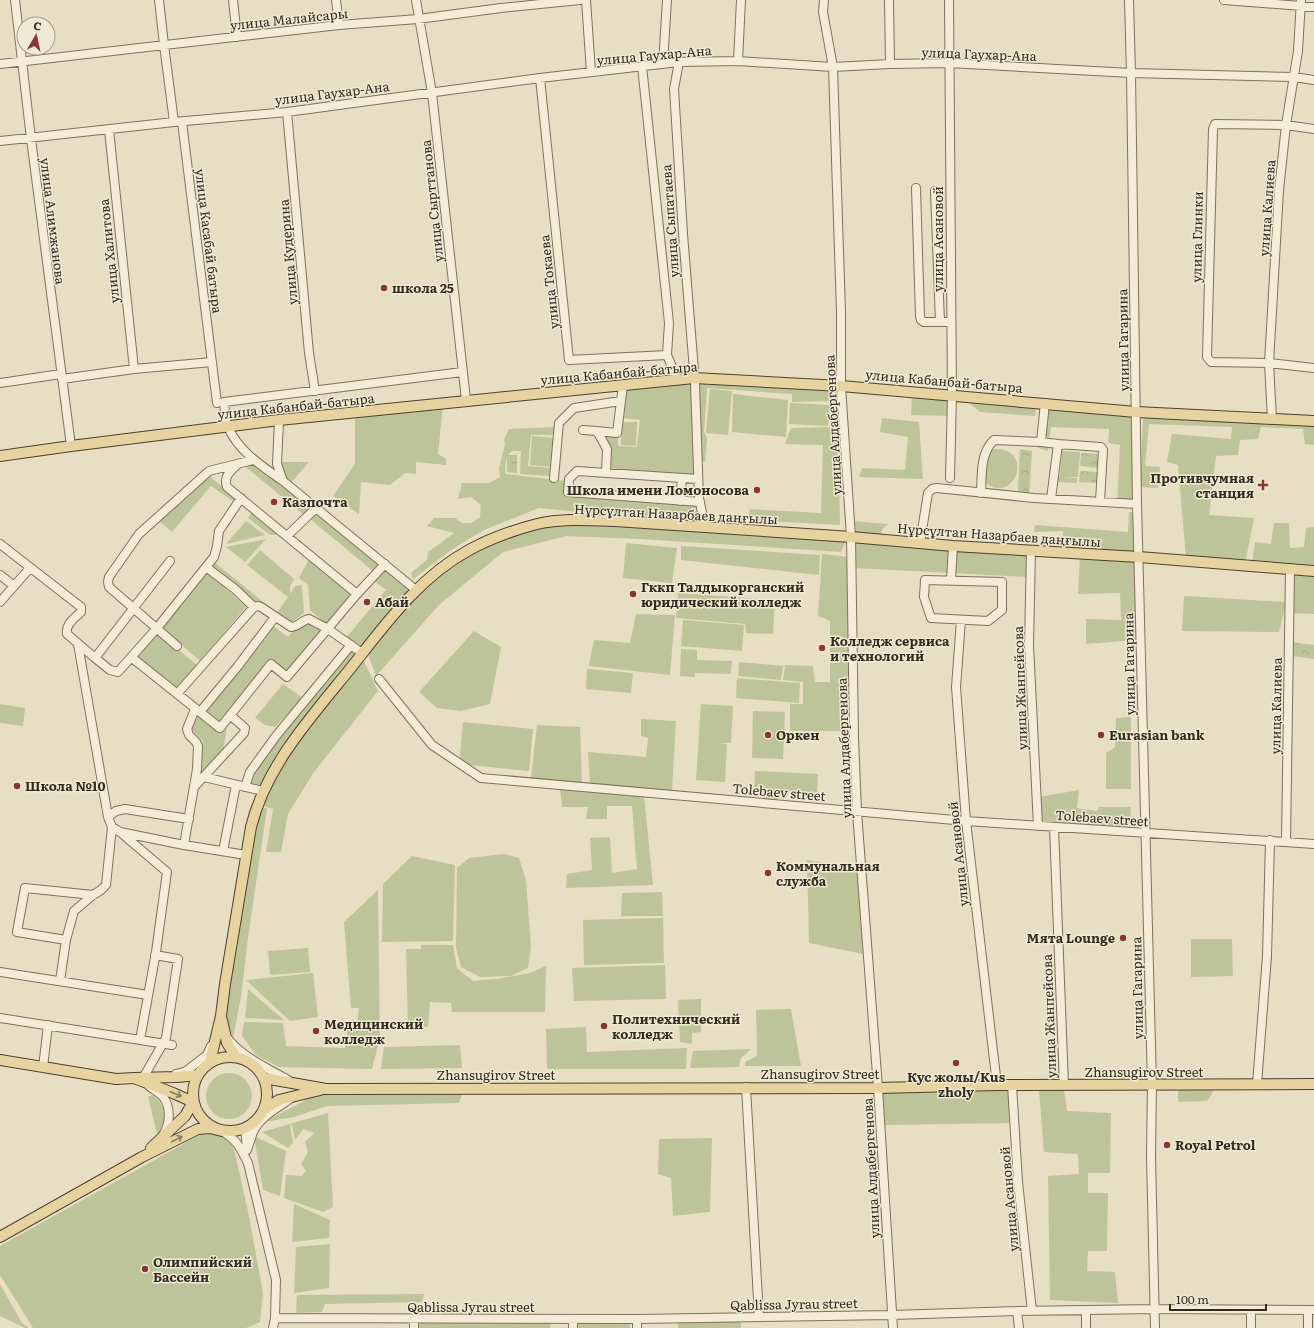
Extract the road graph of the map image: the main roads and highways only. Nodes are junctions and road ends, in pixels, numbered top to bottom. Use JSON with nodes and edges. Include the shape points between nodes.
{"nodes":[{"id":1,"x":1314,"y":421,"type":"edge"},
{"id":2,"x":0,"y":456,"type":"edge"},
{"id":3,"x":1314,"y":572,"type":"edge"},
{"id":4,"x":222,"y":1033,"type":"junction"},
{"id":5,"x":236,"y":1057,"type":"junction"},
{"id":6,"x":0,"y":1060,"type":"edge"},
{"id":7,"x":210,"y":1062,"type":"junction"},
{"id":8,"x":198,"y":1075,"type":"junction"},
{"id":9,"x":264,"y":1078,"type":"junction"},
{"id":10,"x":140,"y":1079,"type":"junction"},
{"id":11,"x":1314,"y":1084,"type":"edge"},
{"id":12,"x":326,"y":1089,"type":"junction"},
{"id":13,"x":193,"y":1102,"type":"junction"},
{"id":14,"x":265,"y":1109,"type":"junction"},
{"id":15,"x":222,"y":1131,"type":"junction"},
{"id":16,"x":142,"y":1157,"type":"junction"},
{"id":17,"x":0,"y":1237,"type":"edge"}],
"edges":[{"from":1,"to":2,"type":"main road","name":"улица Кабанбай-батыра","via":[[1136,412],[841,386],[694,378],[279,420]]},
{"from":3,"to":4,"type":"main road","name":"Нұрсұлтан Назарбаев даңғылы","via":[[1139,557],[584,520],[537,524],[497,537],[468,550],[441,568],[416,590],[362,653],[274,770],[255,811],[246,855],[225,984]]},
{"from":4,"to":5,"type":"main road"},
{"from":4,"to":7,"type":"main road","name":"Нұрсұлтан Назарбаев даңғылы"},
{"from":5,"to":7,"type":"main road"},
{"from":5,"to":9,"type":"main road","via":[[252,1064]]},
{"from":6,"to":10,"type":"main road","via":[[116,1079]]},
{"from":7,"to":8,"type":"main road"},
{"from":8,"to":10,"type":"main road"},
{"from":8,"to":13,"type":"main road","via":[[194,1084]]},
{"from":9,"to":12,"type":"main road"},
{"from":9,"to":14,"type":"main road","via":[[268,1099]]},
{"from":10,"to":13,"type":"main road","one_way":true},
{"from":11,"to":12,"type":"main road","name":"Zhansugirov Street"},
{"from":12,"to":14,"type":"main road","via":[[279,1100]]},
{"from":13,"to":15,"type":"main road","via":[[204,1120]]},
{"from":13,"to":16,"type":"main road","via":[[186,1116]]},
{"from":14,"to":15,"type":"main road","via":[[260,1117],[245,1129]]},
{"from":16,"to":15,"type":"main road","one_way":true,"via":[[198,1128]]},
{"from":16,"to":17,"type":"main road"}]}
